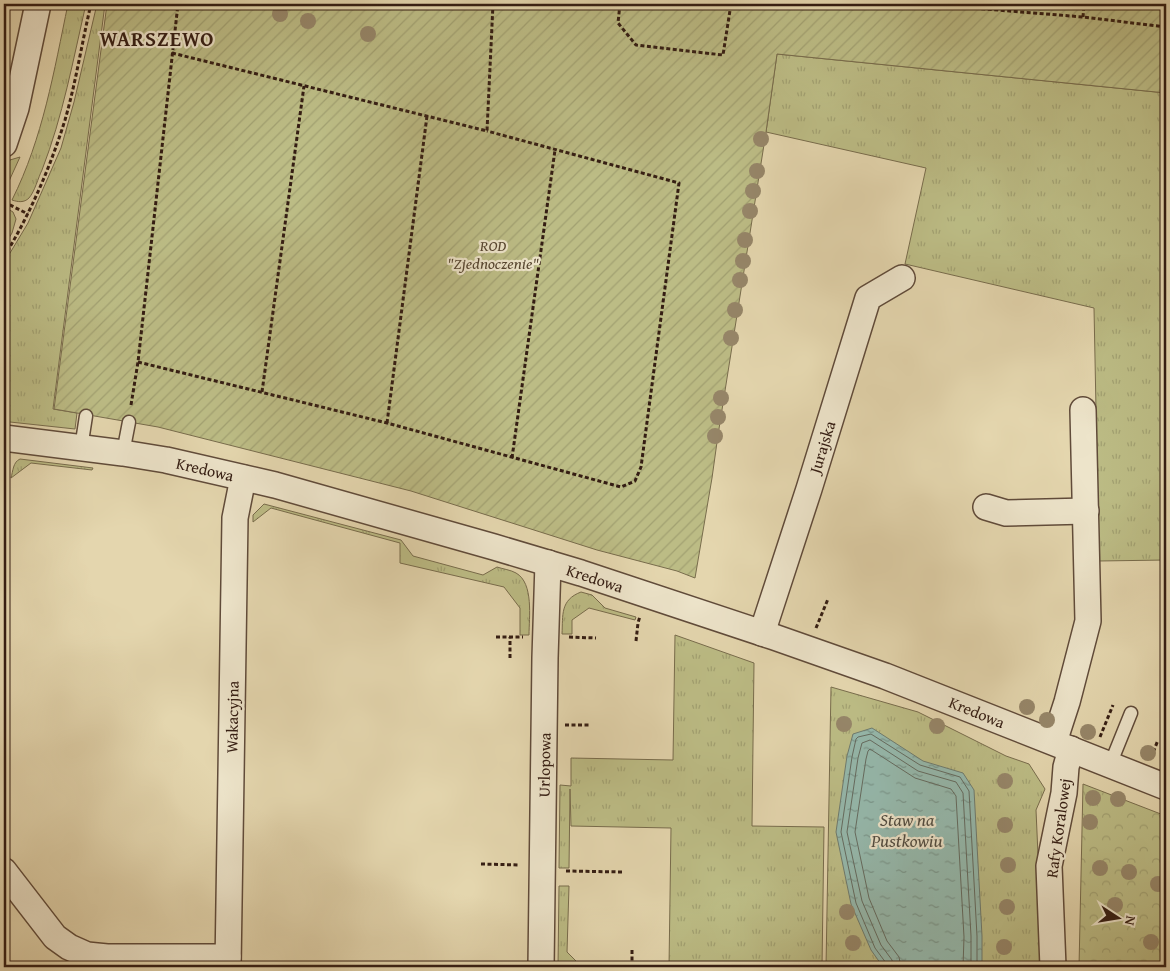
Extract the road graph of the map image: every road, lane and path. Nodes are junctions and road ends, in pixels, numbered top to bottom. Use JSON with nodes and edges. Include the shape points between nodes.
{"nodes":[{"id":1,"x":38,"y":4,"type":"edge"},
{"id":2,"x":91,"y":4,"type":"edge"},
{"id":3,"x":178,"y":4,"type":"edge"},
{"id":4,"x":494,"y":4,"type":"edge"},
{"id":5,"x":620,"y":4,"type":"edge"},
{"id":6,"x":731,"y":4,"type":"edge"},
{"id":7,"x":924,"y":4,"type":"edge"},
{"id":8,"x":1084,"y":4,"type":"edge"},
{"id":9,"x":1083,"y":17,"type":"junction"},
{"id":10,"x":1166,"y":27,"type":"edge"},
{"id":11,"x":172,"y":53,"type":"junction"},
{"id":12,"x":304,"y":86,"type":"junction"},
{"id":13,"x":427,"y":116,"type":"junction"},
{"id":14,"x":487,"y":131,"type":"junction"},
{"id":15,"x":4,"y":144,"type":"edge"},
{"id":16,"x":555,"y":150,"type":"junction"},
{"id":17,"x":4,"y":202,"type":"edge"},
{"id":18,"x":28,"y":214,"type":"junction"},
{"id":19,"x":4,"y":257,"type":"edge"},
{"id":20,"x":902,"y":278,"type":"dead end"},
{"id":21,"x":138,"y":362,"type":"junction"},
{"id":22,"x":262,"y":392,"type":"junction"},
{"id":23,"x":1083,"y":410,"type":"dead end"},
{"id":24,"x":86,"y":416,"type":"dead end"},
{"id":25,"x":128,"y":422,"type":"joint"},
{"id":26,"x":387,"y":423,"type":"junction"},
{"id":27,"x":4,"y":438,"type":"edge"},
{"id":28,"x":81,"y":448,"type":"junction"},
{"id":29,"x":123,"y":453,"type":"junction"},
{"id":30,"x":512,"y":458,"type":"junction"},
{"id":31,"x":243,"y":478,"type":"junction"},
{"id":32,"x":986,"y":507,"type":"dead end"},
{"id":33,"x":1086,"y":511,"type":"junction"},
{"id":34,"x":548,"y":563,"type":"junction"},
{"id":35,"x":828,"y":599,"type":"dead end"},
{"id":36,"x":640,"y":615,"type":"dead end"},
{"id":37,"x":762,"y":633,"type":"junction"},
{"id":38,"x":496,"y":637,"type":"dead end"},
{"id":39,"x":510,"y":637,"type":"junction"},
{"id":40,"x":522,"y":637,"type":"dead end"},
{"id":41,"x":566,"y":637,"type":"dead end"},
{"id":42,"x":596,"y":638,"type":"dead end"},
{"id":43,"x":636,"y":641,"type":"dead end"},
{"id":44,"x":808,"y":648,"type":"junction"},
{"id":45,"x":510,"y":658,"type":"dead end"},
{"id":46,"x":1113,"y":705,"type":"dead end"},
{"id":47,"x":1131,"y":713,"type":"dead end"},
{"id":48,"x":576,"y":725,"type":"dead end"},
{"id":49,"x":591,"y":725,"type":"dead end"},
{"id":50,"x":1082,"y":753,"type":"junction"},
{"id":51,"x":1166,"y":787,"type":"edge"},
{"id":52,"x":481,"y":864,"type":"dead end"},
{"id":53,"x":520,"y":865,"type":"dead end"},
{"id":54,"x":4,"y":871,"type":"edge"},
{"id":55,"x":565,"y":871,"type":"dead end"},
{"id":56,"x":623,"y":872,"type":"dead end"},
{"id":57,"x":632,"y":949,"type":"dead end"},
{"id":58,"x":228,"y":962,"type":"edge"},
{"id":59,"x":541,"y":967,"type":"edge"},
{"id":60,"x":632,"y":967,"type":"edge"},
{"id":61,"x":1053,"y":967,"type":"edge"}],
"edges":[{"from":1,"to":15,"type":"street","via":[[16,108]]},
{"from":2,"to":18,"type":"path","via":[[61,132]]},
{"from":3,"to":11,"type":"path"},
{"from":4,"to":14,"type":"path"},
{"from":5,"to":6,"type":"path","via":[[618,23],[636,45],[723,55]]},
{"from":7,"to":9,"type":"path"},
{"from":8,"to":9,"type":"path"},
{"from":9,"to":10,"type":"path"},
{"from":11,"to":12,"type":"path"},
{"from":11,"to":21,"type":"path"},
{"from":12,"to":13,"type":"path"},
{"from":12,"to":22,"type":"path"},
{"from":13,"to":14,"type":"path"},
{"from":13,"to":26,"type":"path"},
{"from":14,"to":16,"type":"path"},
{"from":16,"to":30,"type":"path"},
{"from":16,"to":30,"type":"path","via":[[679,184],[641,467],[635,481],[620,487]]},
{"from":17,"to":18,"type":"path"},
{"from":18,"to":19,"type":"path"},
{"from":20,"to":37,"type":"street","name":"Jurajska","via":[[868,298]]},
{"from":21,"to":22,"type":"path"},
{"from":21,"to":25,"type":"path"},
{"from":22,"to":26,"type":"path"},
{"from":23,"to":33,"type":"street"},
{"from":24,"to":28,"type":"lane"},
{"from":25,"to":29,"type":"lane"},
{"from":26,"to":30,"type":"path"},
{"from":27,"to":28,"type":"street","name":"Kredowa"},
{"from":28,"to":29,"type":"street","name":"Kredowa"},
{"from":29,"to":31,"type":"street","name":"Kredowa"},
{"from":31,"to":34,"type":"street","name":"Kredowa"},
{"from":31,"to":58,"type":"street","name":"Wakacyjna","via":[[235,518]]},
{"from":32,"to":33,"type":"street","via":[[1006,512]]},
{"from":33,"to":50,"type":"street","via":[[1088,621],[1066,702]]},
{"from":34,"to":37,"type":"street","name":"Kredowa"},
{"from":34,"to":59,"type":"street","name":"Urlopowa"},
{"from":35,"to":44,"type":"path"},
{"from":36,"to":43,"type":"path"},
{"from":37,"to":44,"type":"street","name":"Kredowa"},
{"from":38,"to":39,"type":"path"},
{"from":39,"to":40,"type":"path"},
{"from":39,"to":45,"type":"path"},
{"from":41,"to":42,"type":"path"},
{"from":44,"to":50,"type":"street","name":"Kredowa"},
{"from":46,"to":50,"type":"path"},
{"from":47,"to":50,"type":"lane"},
{"from":48,"to":49,"type":"path"},
{"from":50,"to":51,"type":"street","name":"Kredowa"},
{"from":50,"to":61,"type":"street","name":"Rafy Koralowej","via":[[1066,767],[1050,866]]},
{"from":52,"to":53,"type":"path"},
{"from":54,"to":58,"type":"street","name":"Wakacyjna","via":[[55,937],[87,955]]},
{"from":55,"to":56,"type":"path"},
{"from":57,"to":60,"type":"path"}]}
